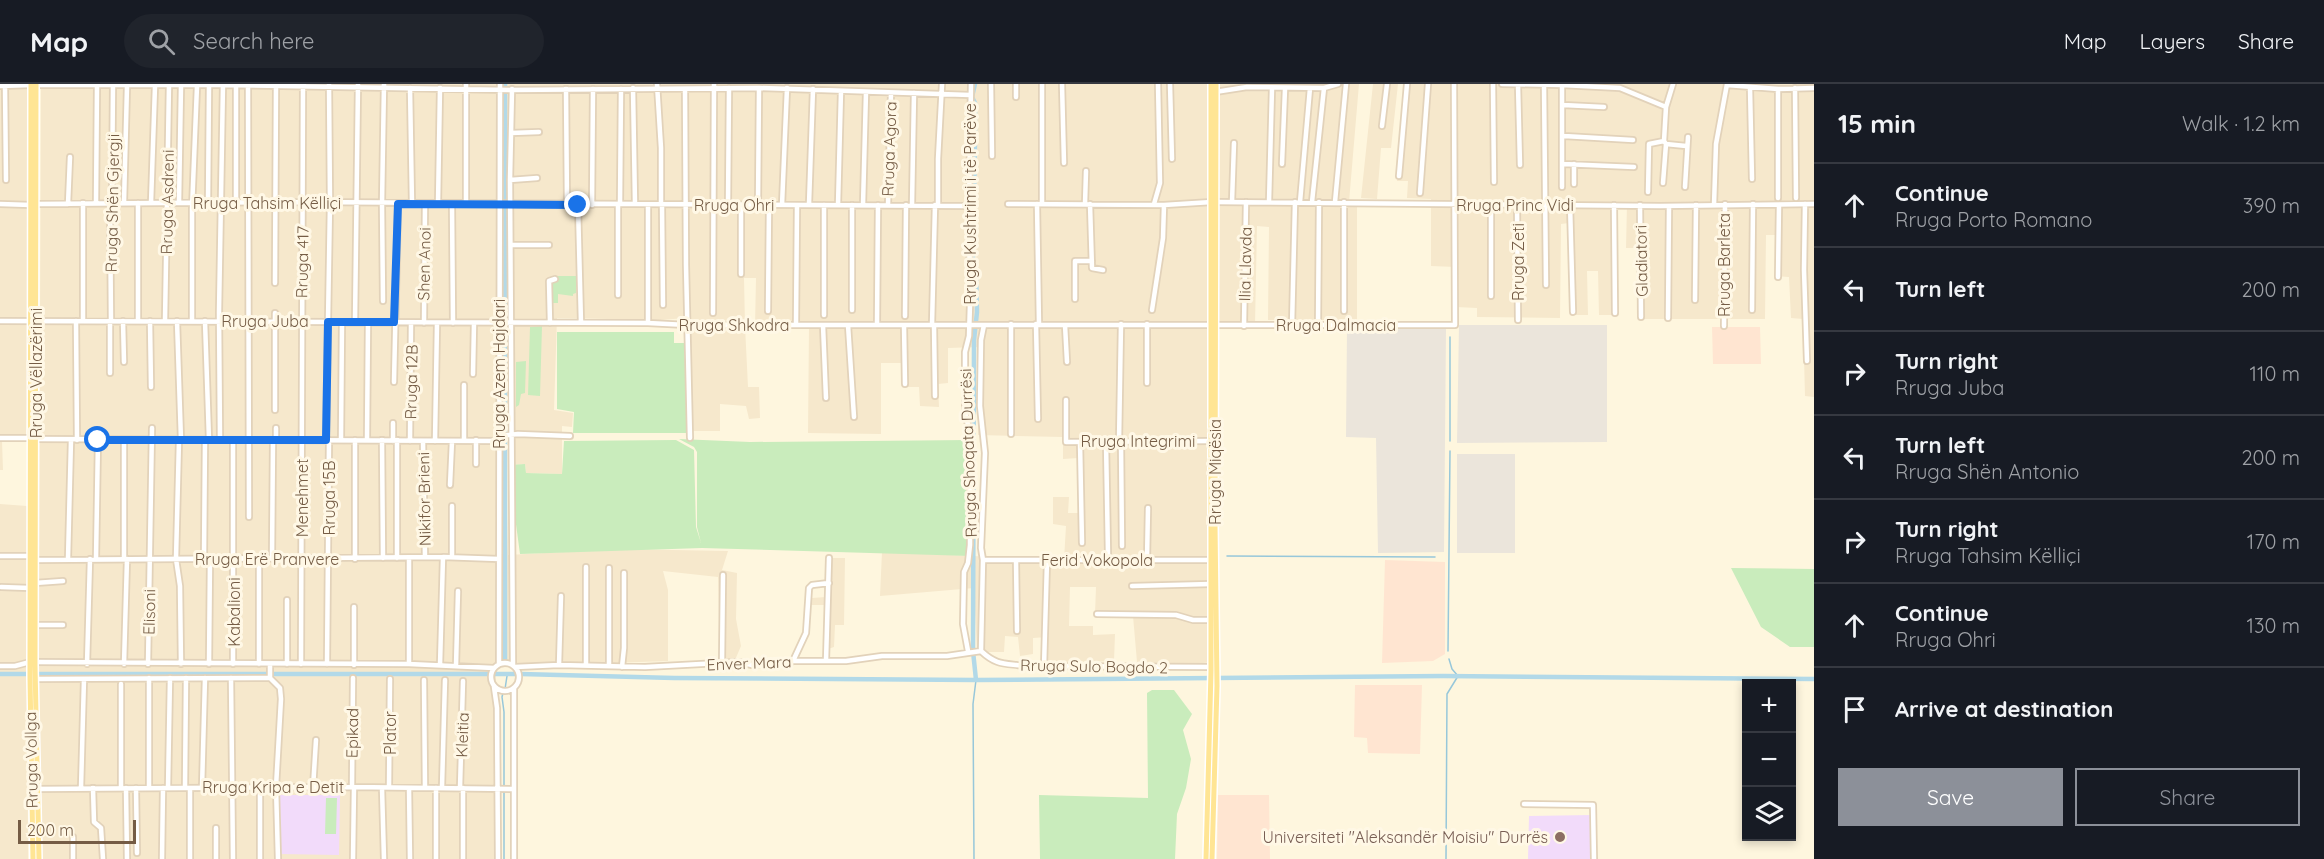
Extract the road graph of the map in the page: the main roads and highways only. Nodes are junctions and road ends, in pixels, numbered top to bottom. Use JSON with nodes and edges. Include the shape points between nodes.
{"nodes":[{"id":1,"x":34,"y":84,"type":"edge"},
{"id":2,"x":1211,"y":84,"type":"edge"},
{"id":3,"x":1216,"y":84,"type":"edge"},
{"id":4,"x":1214,"y":202,"type":"junction"},
{"id":5,"x":1214,"y":326,"type":"junction"},
{"id":6,"x":33,"y":558,"type":"junction"},
{"id":7,"x":32,"y":663,"type":"junction"},
{"id":8,"x":1213,"y":670,"type":"junction"},
{"id":9,"x":1214,"y":683,"type":"junction"},
{"id":10,"x":35,"y":789,"type":"junction"},
{"id":11,"x":33,"y":859,"type":"edge"},
{"id":12,"x":39,"y":859,"type":"edge"},
{"id":13,"x":1206,"y":859,"type":"edge"},
{"id":14,"x":1212,"y":859,"type":"edge"}],
"edges":[{"from":1,"to":6,"type":"main road","name":"Rruga Vëllazërimi"},
{"from":2,"to":4,"type":"main road","name":"Rruga Miqësia"},
{"from":3,"to":4,"type":"main road","name":"Rruga Miqësia"},
{"from":4,"to":5,"type":"main road","name":"Rruga Miqësia"},
{"from":5,"to":8,"type":"main road","name":"Rruga Miqësia"},
{"from":5,"to":8,"type":"main road","name":"Rruga Miqësia"},
{"from":6,"to":7,"type":"main road","name":"Rruga Vëllazërimi"},
{"from":6,"to":7,"type":"main road","name":"Rruga Vëllazërimi"},
{"from":7,"to":10,"type":"main road","name":"Rruga Vollga"},
{"from":8,"to":9,"type":"main road","name":"Rruga Miqësia"},
{"from":9,"to":13,"type":"main road","name":"Rruga Miqësia"},
{"from":9,"to":14,"type":"main road","name":"Rruga Miqësia"},
{"from":10,"to":11,"type":"main road","name":"Rruga Vollga"},
{"from":10,"to":12,"type":"main road","name":"Rruga Vollga"}]}
